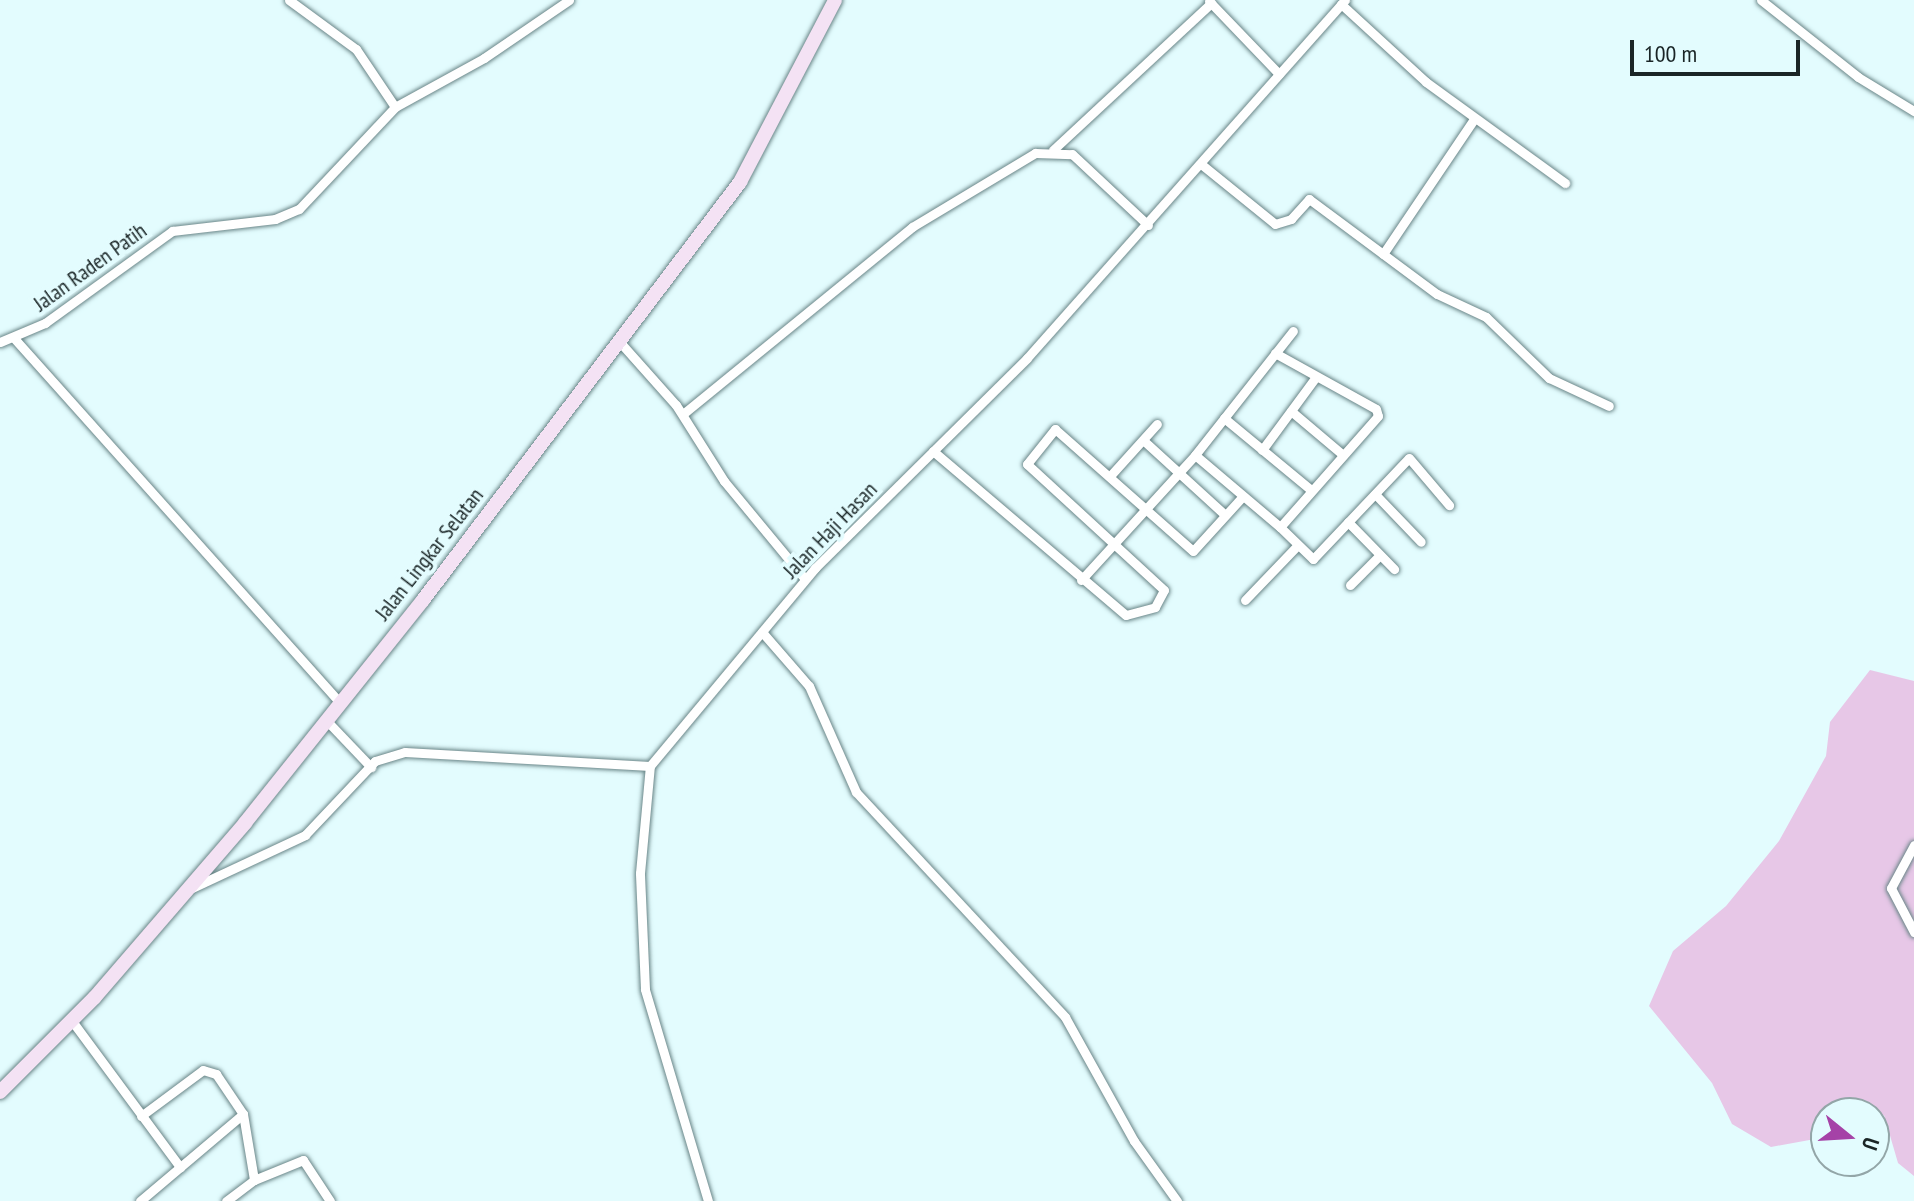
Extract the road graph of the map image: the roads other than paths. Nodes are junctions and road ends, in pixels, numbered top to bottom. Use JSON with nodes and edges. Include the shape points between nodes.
{"nodes":[{"id":1,"x":289,"y":0,"type":"edge"},
{"id":2,"x":569,"y":0,"type":"edge"},
{"id":3,"x":835,"y":0,"type":"edge"},
{"id":4,"x":1761,"y":0,"type":"edge"},
{"id":5,"x":1210,"y":2,"type":"edge"},
{"id":6,"x":1343,"y":2,"type":"edge"},
{"id":7,"x":1279,"y":74,"type":"junction"},
{"id":8,"x":395,"y":107,"type":"junction"},
{"id":9,"x":1914,"y":111,"type":"edge"},
{"id":10,"x":1474,"y":119,"type":"junction"},
{"id":11,"x":1053,"y":150,"type":"junction"},
{"id":12,"x":1201,"y":164,"type":"junction"},
{"id":13,"x":1565,"y":183,"type":"dead end"},
{"id":14,"x":1148,"y":225,"type":"junction"},
{"id":15,"x":1383,"y":254,"type":"junction"},
{"id":16,"x":1293,"y":331,"type":"dead end"},
{"id":17,"x":13,"y":337,"type":"junction"},
{"id":18,"x":618,"y":340,"type":"junction"},
{"id":19,"x":0,"y":342,"type":"edge"},
{"id":20,"x":1275,"y":353,"type":"junction"},
{"id":21,"x":1315,"y":378,"type":"junction"},
{"id":22,"x":1609,"y":406,"type":"dead end"},
{"id":23,"x":1291,"y":411,"type":"junction"},
{"id":24,"x":683,"y":414,"type":"junction"},
{"id":25,"x":1224,"y":418,"type":"junction"},
{"id":26,"x":1157,"y":424,"type":"dead end"},
{"id":27,"x":1143,"y":440,"type":"junction"},
{"id":28,"x":1262,"y":450,"type":"junction"},
{"id":29,"x":933,"y":451,"type":"junction"},
{"id":30,"x":1195,"y":455,"type":"junction"},
{"id":31,"x":1343,"y":455,"type":"junction"},
{"id":32,"x":1179,"y":473,"type":"junction"},
{"id":33,"x":1110,"y":476,"type":"junction"},
{"id":34,"x":1311,"y":490,"type":"junction"},
{"id":35,"x":1375,"y":494,"type":"junction"},
{"id":36,"x":1243,"y":496,"type":"junction"},
{"id":37,"x":1449,"y":505,"type":"dead end"},
{"id":38,"x":1145,"y":509,"type":"junction"},
{"id":39,"x":1225,"y":515,"type":"junction"},
{"id":40,"x":1348,"y":522,"type":"junction"},
{"id":41,"x":1280,"y":527,"type":"junction"},
{"id":42,"x":1421,"y":542,"type":"dead end"},
{"id":43,"x":1113,"y":545,"type":"junction"},
{"id":44,"x":1298,"y":545,"type":"junction"},
{"id":45,"x":1380,"y":555,"type":"junction"},
{"id":46,"x":1394,"y":569,"type":"dead end"},
{"id":47,"x":805,"y":579,"type":"junction"},
{"id":48,"x":1081,"y":580,"type":"junction"},
{"id":49,"x":1350,"y":585,"type":"dead end"},
{"id":50,"x":1245,"y":600,"type":"dead end"},
{"id":51,"x":762,"y":632,"type":"junction"},
{"id":52,"x":339,"y":702,"type":"junction"},
{"id":53,"x":327,"y":721,"type":"junction"},
{"id":54,"x":650,"y":766,"type":"junction"},
{"id":55,"x":371,"y":767,"type":"junction"},
{"id":56,"x":1914,"y":845,"type":"edge"},
{"id":57,"x":187,"y":891,"type":"junction"},
{"id":58,"x":1914,"y":932,"type":"edge"},
{"id":59,"x":72,"y":1021,"type":"junction"},
{"id":60,"x":0,"y":1092,"type":"edge"},
{"id":61,"x":243,"y":1114,"type":"junction"},
{"id":62,"x":141,"y":1116,"type":"junction"},
{"id":63,"x":180,"y":1167,"type":"junction"},
{"id":64,"x":254,"y":1180,"type":"junction"},
{"id":65,"x":140,"y":1201,"type":"edge"},
{"id":66,"x":226,"y":1201,"type":"edge"},
{"id":67,"x":330,"y":1201,"type":"edge"},
{"id":68,"x":708,"y":1201,"type":"edge"},
{"id":69,"x":1177,"y":1201,"type":"edge"}],
"edges":[{"from":1,"to":8,"type":"street","via":[[356,49]]},
{"from":2,"to":8,"type":"street","name":"Jalan Raden Patih"},
{"from":3,"to":18,"type":"street","name":"Jalan Lingkar Selatan","via":[[740,182]]},
{"from":4,"to":9,"type":"street","via":[[1858,77]]},
{"from":5,"to":7,"type":"street"},
{"from":5,"to":11,"type":"street"},
{"from":6,"to":7,"type":"street","name":"Jalan Haji Hasan"},
{"from":6,"to":10,"type":"street"},
{"from":7,"to":12,"type":"street","name":"Jalan Haji Hasan"},
{"from":8,"to":17,"type":"street","name":"Jalan Raden Patih","via":[[299,209],[275,219],[182,228],[153,240],[45,323]]},
{"from":10,"to":13,"type":"street"},
{"from":10,"to":15,"type":"street"},
{"from":11,"to":14,"type":"street","via":[[1072,154]]},
{"from":11,"to":24,"type":"street","via":[[999,170],[912,227]]},
{"from":12,"to":14,"type":"street","name":"Jalan Haji Hasan"},
{"from":12,"to":15,"type":"street","via":[[1275,224],[1291,219],[1309,199]]},
{"from":14,"to":29,"type":"street","name":"Jalan Haji Hasan"},
{"from":15,"to":22,"type":"street","via":[[1437,294],[1486,317],[1549,378]]},
{"from":16,"to":20,"type":"street"},
{"from":17,"to":19,"type":"street","name":"Jalan Raden Patih"},
{"from":17,"to":52,"type":"street"},
{"from":18,"to":24,"type":"street"},
{"from":18,"to":52,"type":"street","name":"Jalan Lingkar Selatan"},
{"from":20,"to":21,"type":"street"},
{"from":20,"to":25,"type":"street"},
{"from":21,"to":23,"type":"street"},
{"from":21,"to":31,"type":"street","via":[[1376,409],[1378,422]]},
{"from":23,"to":28,"type":"street"},
{"from":23,"to":31,"type":"street"},
{"from":24,"to":47,"type":"street","via":[[740,503]]},
{"from":25,"to":28,"type":"street"},
{"from":25,"to":30,"type":"street"},
{"from":26,"to":27,"type":"street"},
{"from":27,"to":32,"type":"street"},
{"from":27,"to":33,"type":"street"},
{"from":28,"to":34,"type":"street"},
{"from":29,"to":47,"type":"street","name":"Jalan Haji Hasan"},
{"from":29,"to":48,"type":"street"},
{"from":30,"to":32,"type":"street"},
{"from":30,"to":36,"type":"street"},
{"from":31,"to":34,"type":"street"},
{"from":32,"to":38,"type":"street"},
{"from":32,"to":39,"type":"street"},
{"from":33,"to":38,"type":"street"},
{"from":33,"to":43,"type":"street","via":[[1061,428],[1027,464]]},
{"from":34,"to":41,"type":"street"},
{"from":35,"to":37,"type":"street","via":[[1409,458]]},
{"from":35,"to":40,"type":"street"},
{"from":35,"to":42,"type":"street"},
{"from":36,"to":39,"type":"street"},
{"from":36,"to":41,"type":"street"},
{"from":38,"to":39,"type":"street","via":[[1193,551]]},
{"from":38,"to":43,"type":"street"},
{"from":40,"to":44,"type":"street","via":[[1313,559]]},
{"from":40,"to":45,"type":"street"},
{"from":41,"to":44,"type":"street"},
{"from":43,"to":48,"type":"street"},
{"from":43,"to":48,"type":"street","via":[[1162,584],[1165,596],[1155,607],[1126,615]]},
{"from":44,"to":50,"type":"street"},
{"from":45,"to":46,"type":"street"},
{"from":45,"to":49,"type":"street"},
{"from":47,"to":51,"type":"street","name":"Jalan Haji Hasan"},
{"from":51,"to":54,"type":"street","name":"Jalan Haji Hasan"},
{"from":51,"to":69,"type":"street","via":[[809,686],[856,792],[1065,1017],[1134,1141]]},
{"from":52,"to":53,"type":"street","name":"Jalan Lingkar Selatan"},
{"from":53,"to":55,"type":"street"},
{"from":53,"to":57,"type":"street","name":"Jalan Lingkar Selatan"},
{"from":54,"to":55,"type":"street","via":[[405,752]]},
{"from":54,"to":68,"type":"street","via":[[640,873],[645,989]]},
{"from":55,"to":57,"type":"street","via":[[305,835]]},
{"from":56,"to":58,"type":"street","via":[[1891,888]]},
{"from":57,"to":59,"type":"street","name":"Jalan Lingkar Selatan"},
{"from":59,"to":60,"type":"street","name":"Jalan Lingkar Selatan"},
{"from":59,"to":62,"type":"street"},
{"from":61,"to":62,"type":"street","via":[[216,1074],[203,1070]]},
{"from":61,"to":63,"type":"street"},
{"from":61,"to":64,"type":"street"},
{"from":62,"to":63,"type":"street"},
{"from":63,"to":65,"type":"street"},
{"from":64,"to":66,"type":"street"},
{"from":64,"to":67,"type":"street","via":[[303,1160]]}]}
